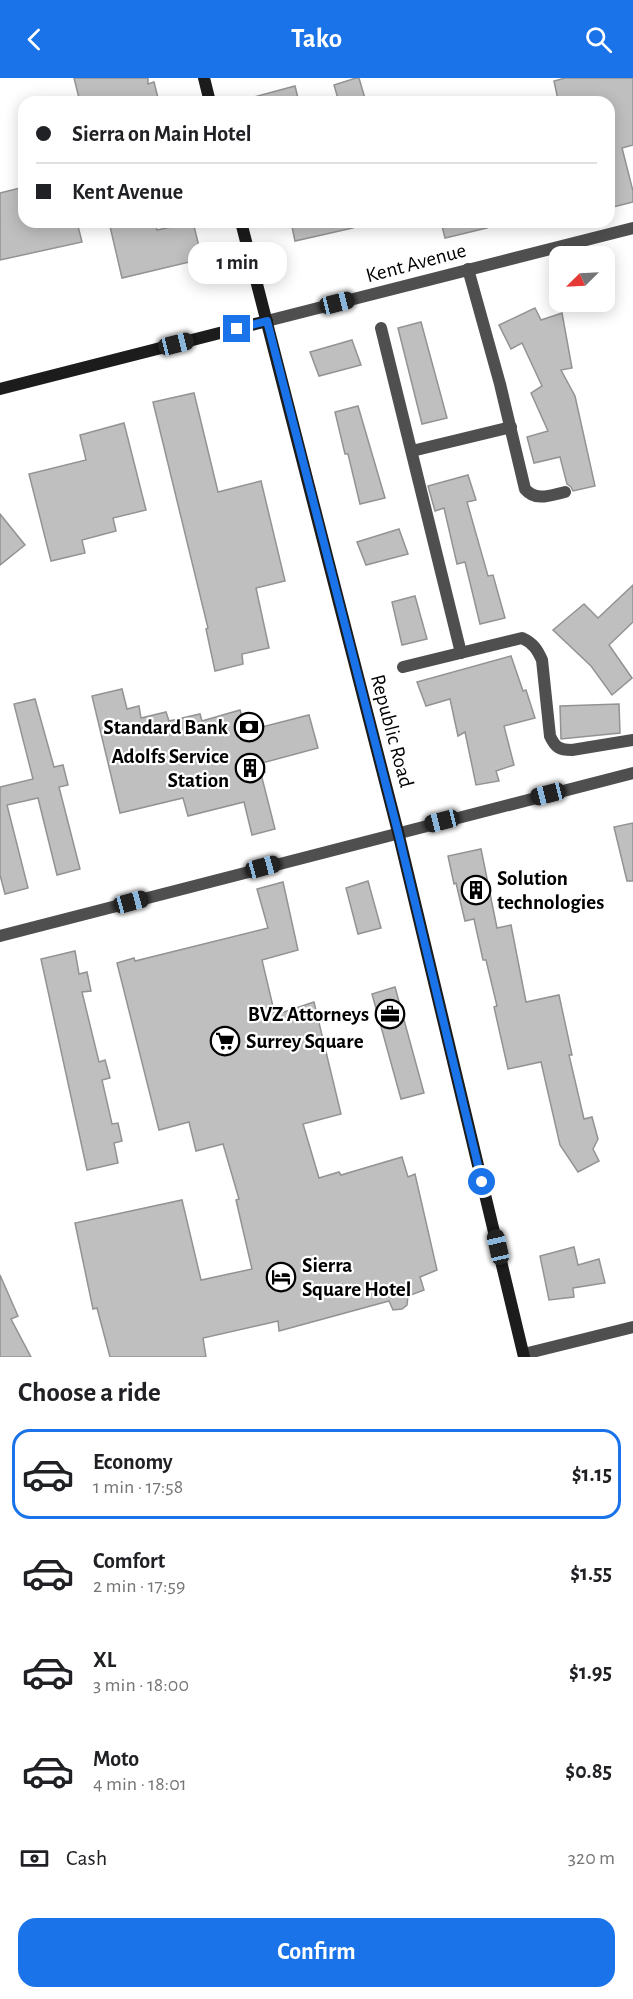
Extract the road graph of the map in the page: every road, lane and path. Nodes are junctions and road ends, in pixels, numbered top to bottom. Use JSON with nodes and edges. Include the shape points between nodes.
{"nodes":[{"id":1,"x":204,"y":78,"type":"edge"},
{"id":2,"x":208,"y":96,"type":"edge"},
{"id":3,"x":243,"y":228,"type":"edge"},
{"id":4,"x":633,"y":228,"type":"edge"},
{"id":5,"x":468,"y":269,"type":"junction"},
{"id":6,"x":267,"y":321,"type":"junction"},
{"id":7,"x":381,"y":328,"type":"dead end"},
{"id":8,"x":0,"y":388,"type":"edge"},
{"id":9,"x":511,"y":427,"type":"junction"},
{"id":10,"x":412,"y":451,"type":"junction"},
{"id":11,"x":565,"y":492,"type":"dead end"},
{"id":12,"x":461,"y":653,"type":"junction"},
{"id":13,"x":403,"y":667,"type":"dead end"},
{"id":14,"x":633,"y":740,"type":"edge"},
{"id":15,"x":633,"y":773,"type":"edge"},
{"id":16,"x":398,"y":832,"type":"junction"},
{"id":17,"x":0,"y":936,"type":"edge"},
{"id":18,"x":633,"y":1327,"type":"edge"},
{"id":19,"x":524,"y":1356,"type":"edge"}],
"edges":[{"from":1,"to":2,"type":"main road"},
{"from":3,"to":6,"type":"main road","name":"Republic Road"},
{"from":4,"to":5,"type":"street","name":"Kent Avenue"},
{"from":5,"to":6,"type":"street","name":"Kent Avenue"},
{"from":5,"to":9,"type":"street"},
{"from":6,"to":8,"type":"main road","name":"Kent Avenue"},
{"from":6,"to":16,"type":"main road","name":"Republic Road"},
{"from":7,"to":10,"type":"street"},
{"from":9,"to":10,"type":"street"},
{"from":9,"to":11,"type":"street","via":[[525,489],[537,497]]},
{"from":10,"to":12,"type":"street"},
{"from":12,"to":13,"type":"street"},
{"from":12,"to":14,"type":"street","via":[[522,638],[530,642],[542,660],[550,736],[562,750]]},
{"from":15,"to":16,"type":"street"},
{"from":16,"to":17,"type":"street"},
{"from":16,"to":19,"type":"main road","name":"Republic Road"},
{"from":18,"to":19,"type":"street"}]}
